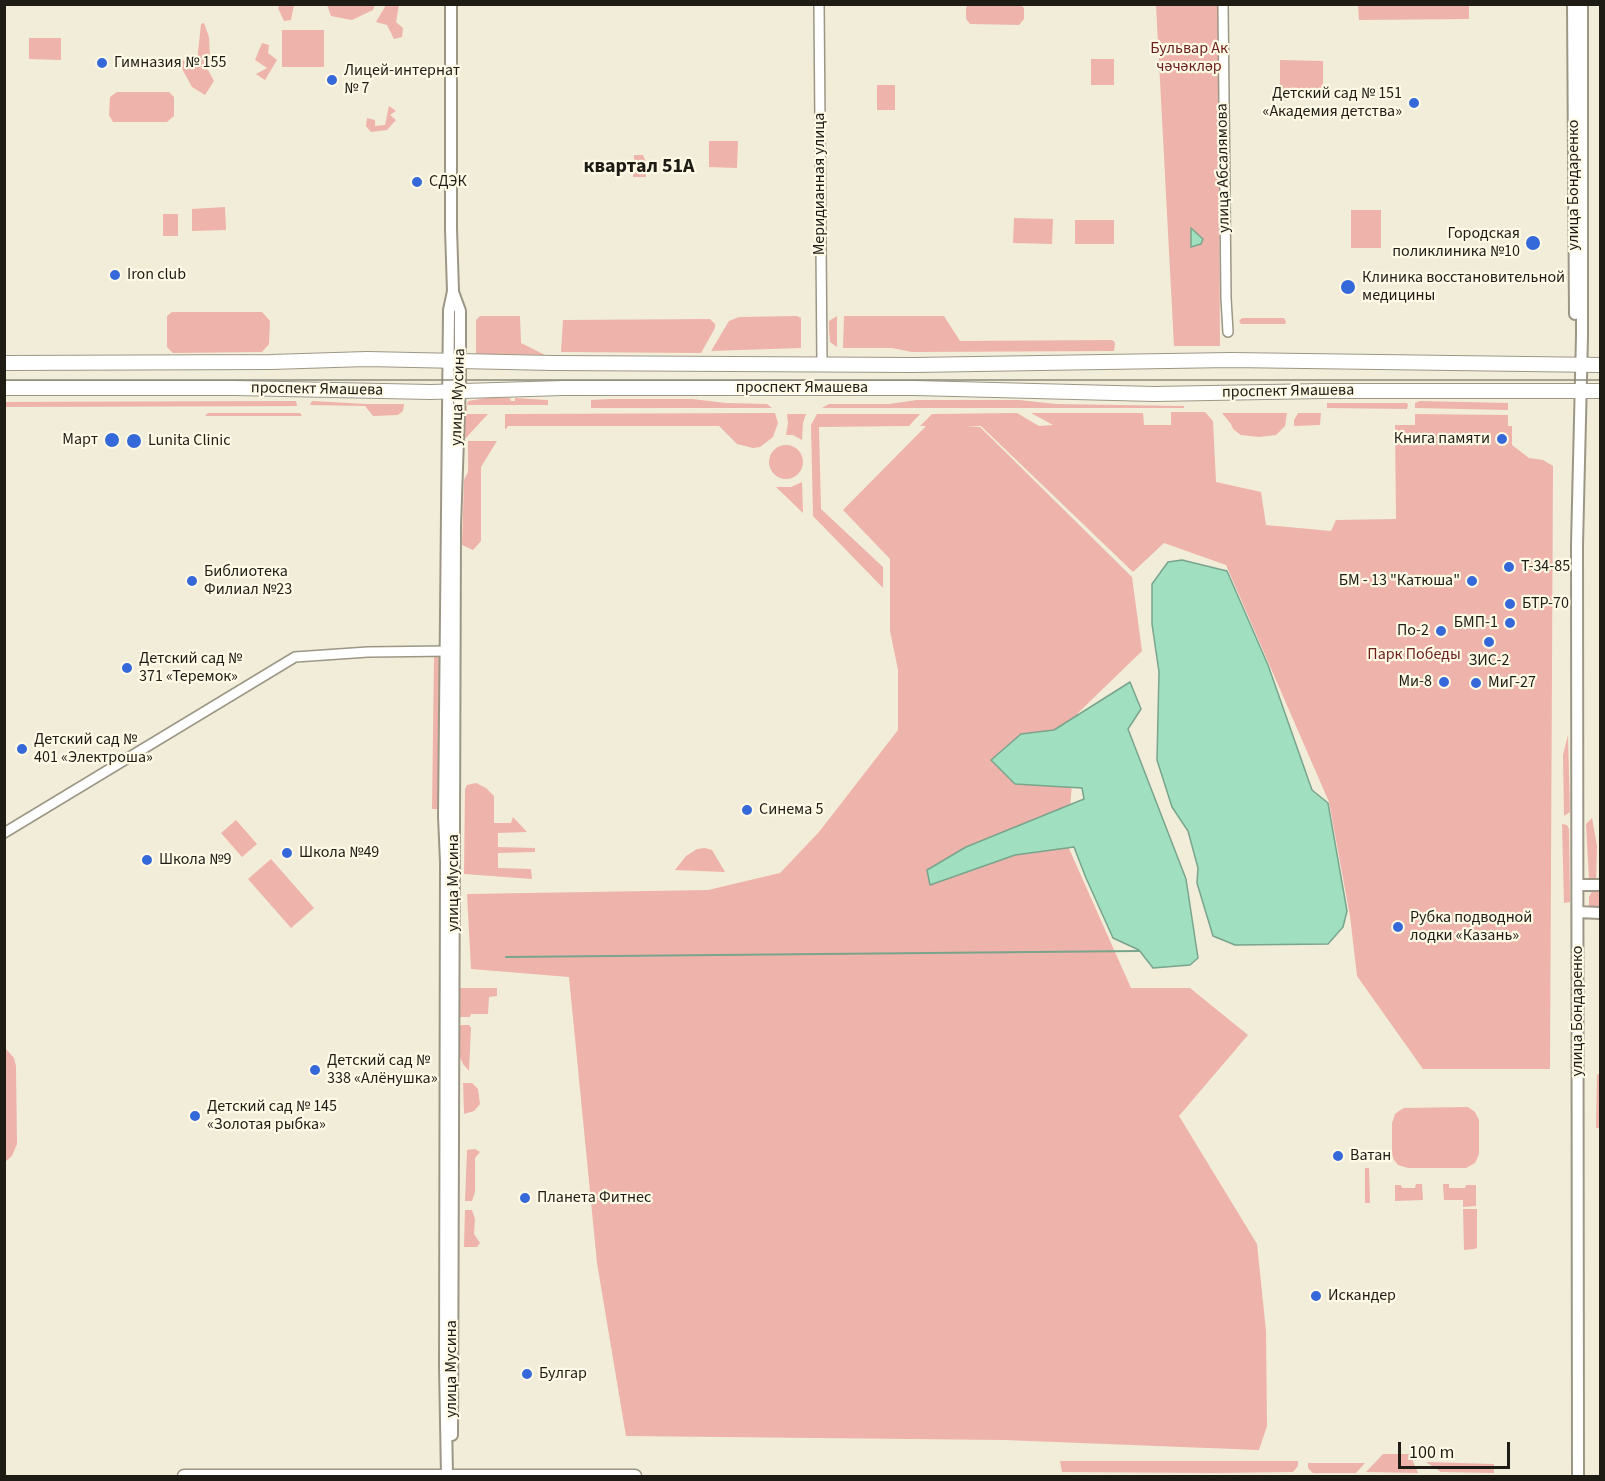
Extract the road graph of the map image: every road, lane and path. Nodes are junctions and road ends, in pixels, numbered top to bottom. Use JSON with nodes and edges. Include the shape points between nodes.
{"nodes":[{"id":1,"x":451,"y":4,"type":"edge"},
{"id":2,"x":819,"y":4,"type":"edge"},
{"id":3,"x":1223,"y":4,"type":"edge"},
{"id":4,"x":1574,"y":4,"type":"edge"},
{"id":5,"x":1582,"y":4,"type":"edge"},
{"id":6,"x":1228,"y":332,"type":"dead end"},
{"id":7,"x":455,"y":361,"type":"junction"},
{"id":8,"x":4,"y":363,"type":"edge"},
{"id":9,"x":822,"y":364,"type":"junction"},
{"id":10,"x":1577,"y":364,"type":"junction"},
{"id":11,"x":1600,"y":365,"type":"edge"},
{"id":12,"x":4,"y":388,"type":"edge"},
{"id":13,"x":454,"y":390,"type":"junction"},
{"id":14,"x":1577,"y":391,"type":"junction"},
{"id":15,"x":1600,"y":391,"type":"edge"},
{"id":16,"x":450,"y":651,"type":"junction"},
{"id":17,"x":4,"y":833,"type":"edge"},
{"id":18,"x":1578,"y":885,"type":"junction"},
{"id":19,"x":1600,"y":885,"type":"edge"},
{"id":20,"x":1578,"y":912,"type":"junction"},
{"id":21,"x":1600,"y":913,"type":"edge"},
{"id":22,"x":184,"y":1476,"type":"edge"},
{"id":23,"x":422,"y":1476,"type":"edge"},
{"id":24,"x":447,"y":1476,"type":"edge"},
{"id":25,"x":635,"y":1476,"type":"edge"},
{"id":26,"x":1578,"y":1476,"type":"edge"}],
"edges":[{"from":1,"to":7,"type":"street","name":"улица Мусина","via":[[451,229],[453,291],[460,308]]},
{"from":2,"to":9,"type":"street","name":"Меридианная улица"},
{"from":3,"to":6,"type":"street","name":"улица Абсалямова"},
{"from":4,"to":10,"type":"street","name":"улица Бондаренко"},
{"from":5,"to":10,"type":"street","name":"улица Бондаренко"},
{"from":7,"to":8,"type":"main road","name":"проспект Ямашева"},
{"from":7,"to":9,"type":"main road","name":"проспект Ямашева"},
{"from":7,"to":13,"type":"street","name":"улица Мусина"},
{"from":9,"to":10,"type":"main road","name":"проспект Ямашева","via":[[1231,360]]},
{"from":10,"to":11,"type":"main road","name":"проспект Ямашева"},
{"from":10,"to":14,"type":"street","name":"улица Бондаренко"},
{"from":12,"to":13,"type":"main road","name":"проспект Ямашева"},
{"from":13,"to":14,"type":"main road","name":"проспект Ямашева","via":[[915,388],[1154,394]]},
{"from":13,"to":16,"type":"street","name":"улица Мусина"},
{"from":14,"to":15,"type":"main road","name":"проспект Ямашева"},
{"from":14,"to":18,"type":"street","name":"улица Бондаренко"},
{"from":16,"to":17,"type":"street","via":[[295,657]]},
{"from":16,"to":24,"type":"street","name":"улица Мусина","via":[[452,1444]]},
{"from":18,"to":19,"type":"street"},
{"from":18,"to":20,"type":"street","name":"улица Бондаренко"},
{"from":20,"to":21,"type":"street"},
{"from":20,"to":26,"type":"street","name":"улица Бондаренко"},
{"from":22,"to":23,"type":"main road"},
{"from":23,"to":24,"type":"main road"},
{"from":24,"to":25,"type":"main road"}]}
